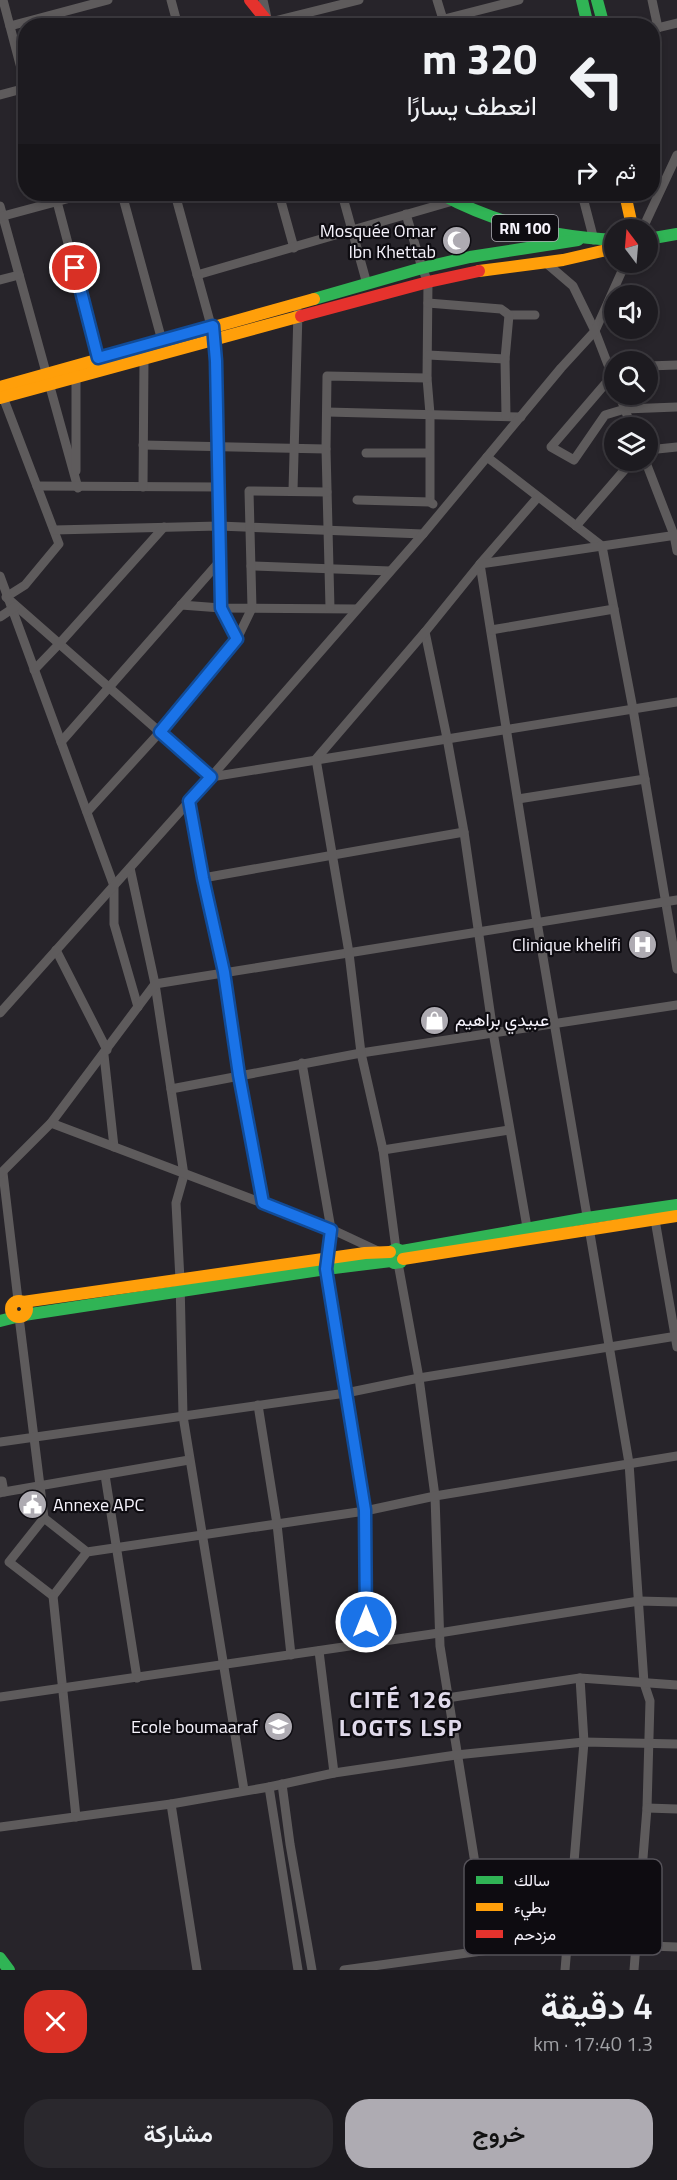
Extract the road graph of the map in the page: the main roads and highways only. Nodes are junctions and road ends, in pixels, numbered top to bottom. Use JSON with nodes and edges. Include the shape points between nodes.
{"nodes":[{"id":1,"x":250,"y":0,"type":"edge"},
{"id":2,"x":582,"y":0,"type":"edge"},
{"id":3,"x":597,"y":0,"type":"edge"},
{"id":4,"x":264,"y":18,"type":"edge"},
{"id":5,"x":586,"y":18,"type":"edge"},
{"id":6,"x":602,"y":18,"type":"edge"},
{"id":7,"x":467,"y":201,"type":"edge"},
{"id":8,"x":627,"y":201,"type":"edge"},
{"id":9,"x":631,"y":219,"type":"edge"},
{"id":10,"x":677,"y":234,"type":"edge"},
{"id":11,"x":658,"y":237,"type":"edge"},
{"id":12,"x":588,"y":239,"type":"junction"},
{"id":13,"x":604,"y":240,"type":"edge"},
{"id":14,"x":604,"y":251,"type":"edge"},
{"id":15,"x":164,"y":347,"type":"junction"},
{"id":16,"x":99,"y":364,"type":"junction"},
{"id":17,"x":46,"y":379,"type":"junction"},
{"id":18,"x":1,"y":394,"type":"edge"},
{"id":19,"x":677,"y":1205,"type":"edge"},
{"id":20,"x":654,"y":1214,"type":"junction"},
{"id":21,"x":677,"y":1216,"type":"edge"},
{"id":22,"x":528,"y":1234,"type":"junction"},
{"id":23,"x":181,"y":1286,"type":"junction"},
{"id":24,"x":13,"y":1303,"type":"edge"},
{"id":25,"x":20,"y":1316,"type":"junction"},
{"id":26,"x":0,"y":1321,"type":"edge"},
{"id":27,"x":0,"y":1958,"type":"edge"},
{"id":28,"x":9,"y":1970,"type":"edge"}],
"edges":[{"from":1,"to":4,"type":"main road"},
{"from":2,"to":5,"type":"main road"},
{"from":3,"to":6,"type":"main road"},
{"from":7,"to":12,"type":"main road","number":"RN 100","via":[[498,220],[538,232]]},
{"from":8,"to":9,"type":"main road"},
{"from":10,"to":11,"type":"main road"},
{"from":12,"to":13,"type":"main road","number":"RN 100"},
{"from":12,"to":15,"type":"main road","via":[[422,268],[213,326]]},
{"from":14,"to":15,"type":"main road","via":[[428,282],[215,339]]},
{"from":15,"to":16,"type":"main road"},
{"from":15,"to":16,"type":"main road","via":[[144,359]]},
{"from":16,"to":17,"type":"main road"},
{"from":16,"to":17,"type":"main road","via":[[76,377]]},
{"from":17,"to":18,"type":"main road"},
{"from":19,"to":20,"type":"main road"},
{"from":20,"to":21,"type":"main road"},
{"from":20,"to":22,"type":"main road","via":[[587,1218]]},
{"from":20,"to":22,"type":"main road","via":[[589,1231]]},
{"from":22,"to":23,"type":"main road"},
{"from":23,"to":24,"type":"main road"},
{"from":23,"to":25,"type":"main road"},
{"from":24,"to":25,"type":"main road","via":[[10,1311]]},
{"from":25,"to":26,"type":"main road"},
{"from":27,"to":28,"type":"main road"}]}
